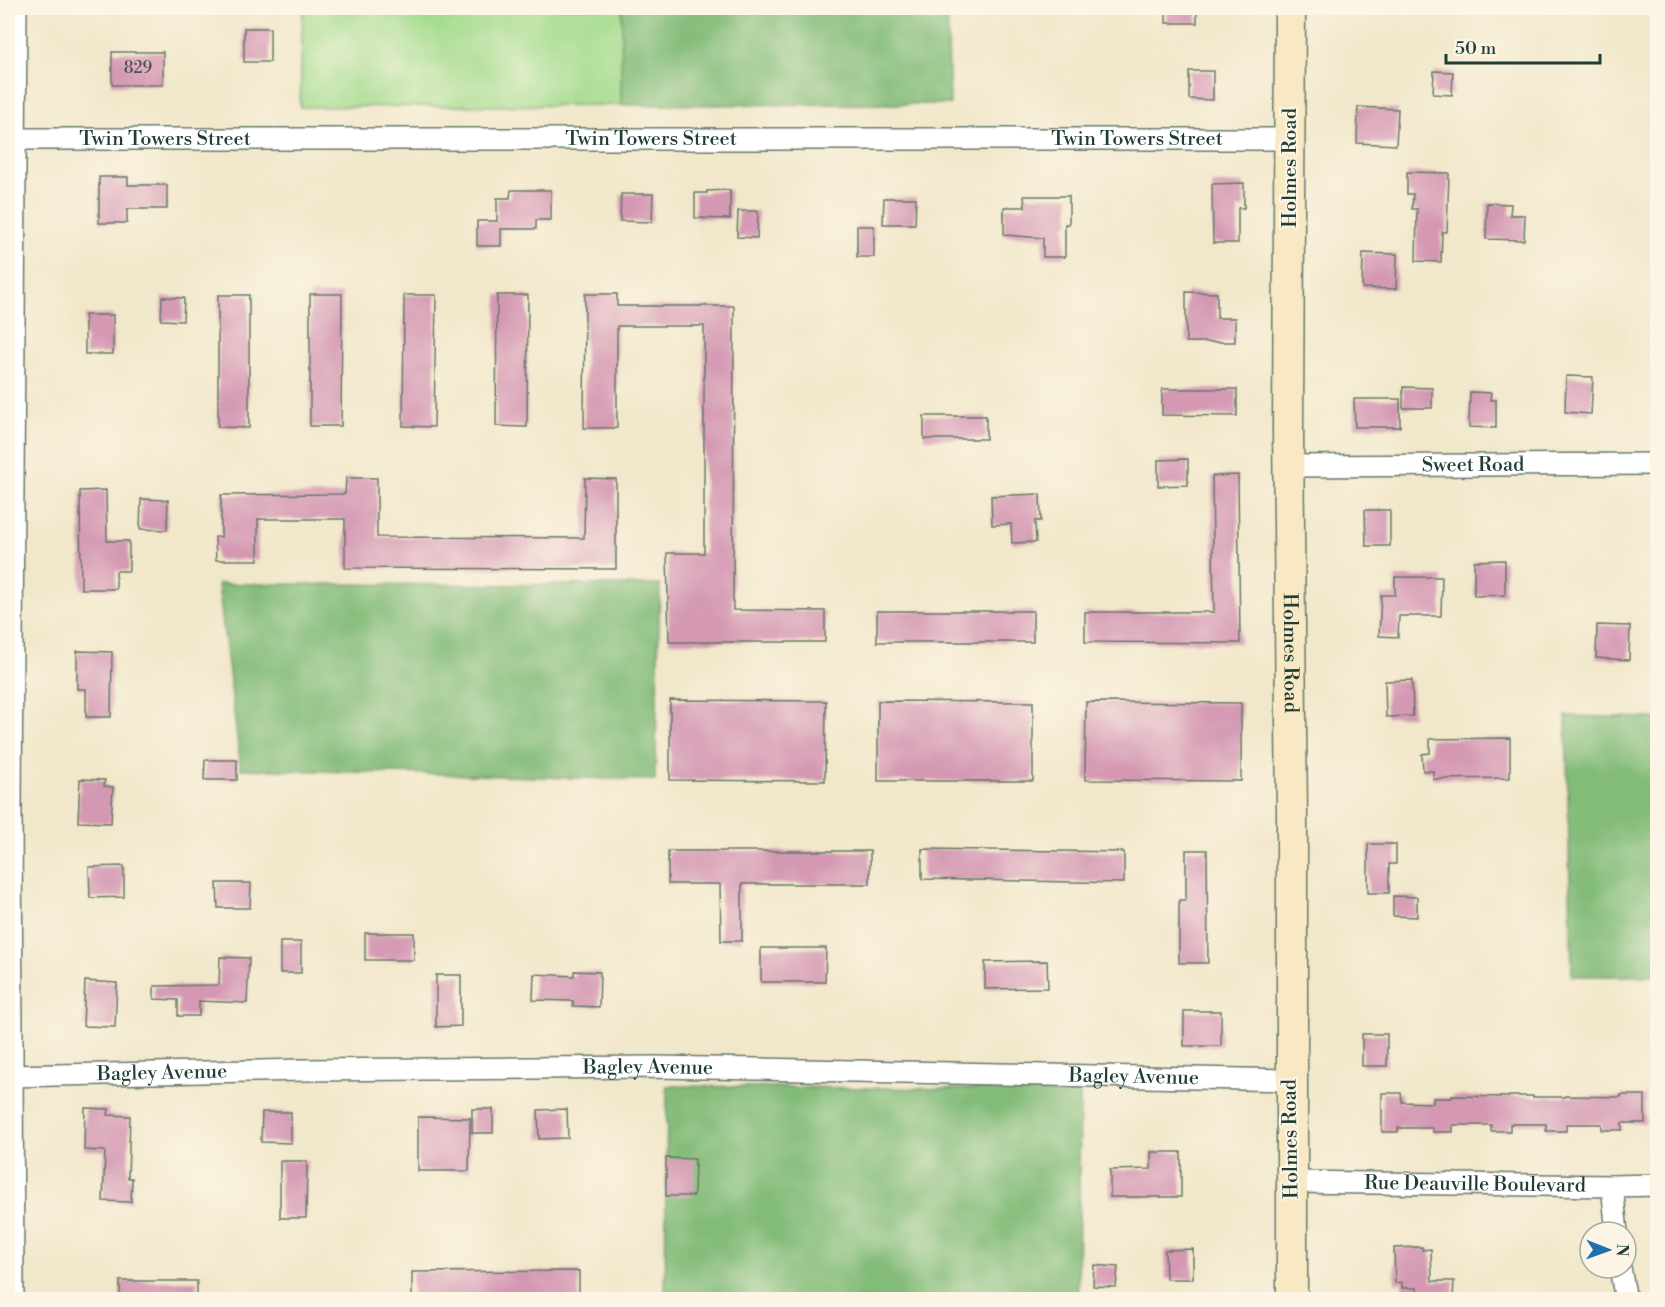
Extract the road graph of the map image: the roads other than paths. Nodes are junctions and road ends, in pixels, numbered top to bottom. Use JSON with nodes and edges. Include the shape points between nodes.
{"nodes":[{"id":1,"x":13,"y":8,"type":"edge"},
{"id":2,"x":1290,"y":8,"type":"edge"},
{"id":3,"x":11,"y":138,"type":"junction"},
{"id":4,"x":1291,"y":139,"type":"junction"},
{"id":5,"x":8,"y":445,"type":"edge"},
{"id":6,"x":1658,"y":464,"type":"edge"},
{"id":7,"x":1289,"y":466,"type":"junction"},
{"id":8,"x":8,"y":807,"type":"edge"},
{"id":9,"x":8,"y":1077,"type":"edge"},
{"id":10,"x":1290,"y":1080,"type":"junction"},
{"id":11,"x":1292,"y":1182,"type":"junction"},
{"id":12,"x":1658,"y":1185,"type":"edge"},
{"id":13,"x":1612,"y":1186,"type":"junction"},
{"id":14,"x":1616,"y":1220,"type":"edge"},
{"id":15,"x":1622,"y":1280,"type":"edge"},
{"id":16,"x":10,"y":1299,"type":"edge"},
{"id":17,"x":1292,"y":1299,"type":"edge"},
{"id":18,"x":1626,"y":1299,"type":"edge"}],
"edges":[{"from":1,"to":3,"type":"street"},
{"from":2,"to":4,"type":"main road","name":"Holmes Road"},
{"from":3,"to":4,"type":"street","name":"Twin Towers Street"},
{"from":3,"to":5,"type":"street"},
{"from":4,"to":7,"type":"main road","name":"Holmes Road"},
{"from":5,"to":8,"type":"street"},
{"from":6,"to":7,"type":"street","name":"Sweet Road"},
{"from":7,"to":10,"type":"main road","name":"Holmes Road"},
{"from":8,"to":9,"type":"street"},
{"from":9,"to":10,"type":"street","name":"Bagley Avenue","via":[[657,1067]]},
{"from":9,"to":16,"type":"street"},
{"from":10,"to":11,"type":"main road","name":"Holmes Road"},
{"from":11,"to":13,"type":"street","name":"Rue Deauville Boulevard"},
{"from":11,"to":17,"type":"main road","name":"Holmes Road"},
{"from":12,"to":13,"type":"street","name":"Rue Deauville Boulevard"},
{"from":13,"to":14,"type":"street"},
{"from":15,"to":18,"type":"street"}]}
